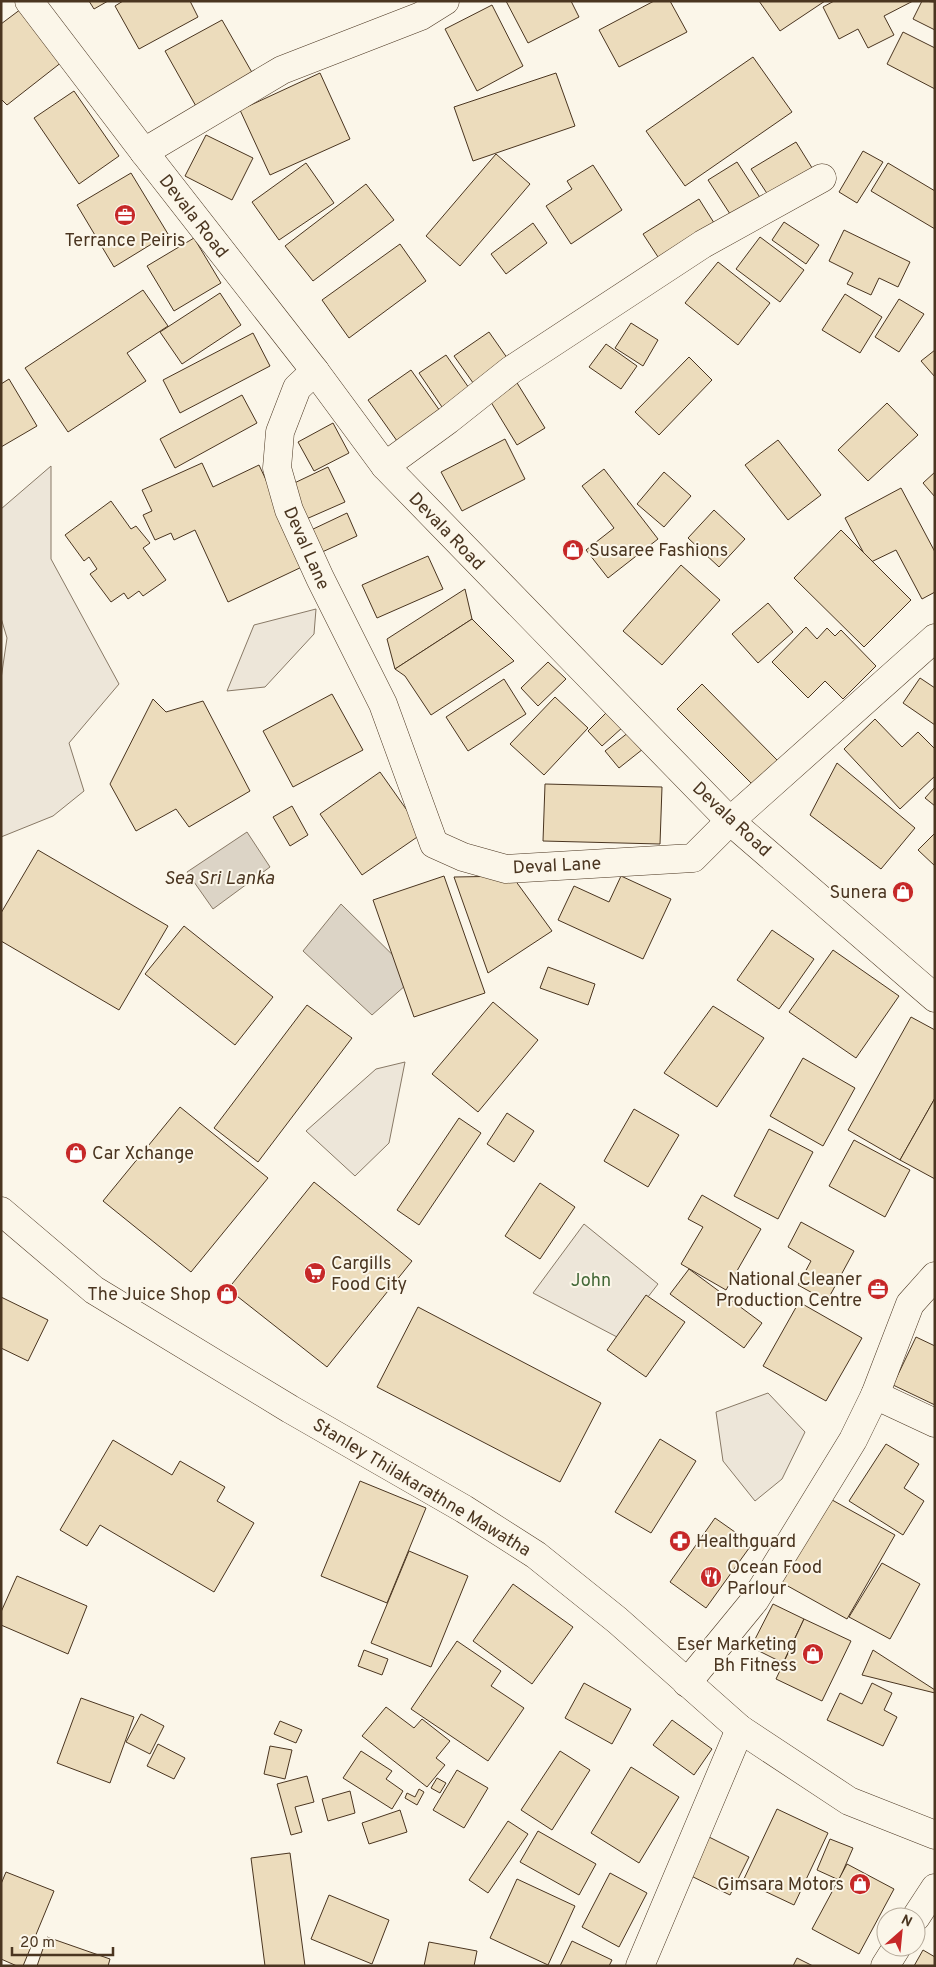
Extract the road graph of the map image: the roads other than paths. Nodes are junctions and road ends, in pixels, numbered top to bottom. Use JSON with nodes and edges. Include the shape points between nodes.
{"nodes":[{"id":1,"x":29,"y":1,"type":"edge"},
{"id":2,"x":445,"y":1,"type":"edge"},
{"id":3,"x":144,"y":152,"type":"junction"},
{"id":4,"x":822,"y":178,"type":"dead end"},
{"id":5,"x":315,"y":371,"type":"junction"},
{"id":6,"x":385,"y":466,"type":"junction"},
{"id":7,"x":935,"y":638,"type":"edge"},
{"id":8,"x":730,"y":821,"type":"junction"},
{"id":9,"x":935,"y":998,"type":"edge"},
{"id":10,"x":1,"y":1211,"type":"edge"},
{"id":11,"x":935,"y":1276,"type":"edge"},
{"id":12,"x":875,"y":1395,"type":"junction"},
{"id":13,"x":935,"y":1423,"type":"edge"},
{"id":14,"x":687,"y":1684,"type":"junction"},
{"id":15,"x":740,"y":1729,"type":"junction"},
{"id":16,"x":935,"y":1835,"type":"edge"},
{"id":17,"x":935,"y":1888,"type":"edge"},
{"id":18,"x":923,"y":1907,"type":"edge"},
{"id":19,"x":640,"y":1966,"type":"edge"}],
"edges":[{"from":1,"to":3,"type":"street","name":"Devala Road"},
{"from":2,"to":3,"type":"street","via":[[421,16],[282,70]]},
{"from":3,"to":5,"type":"street","name":"Devala Road"},
{"from":4,"to":6,"type":"street","via":[[704,244],[511,370]]},
{"from":5,"to":6,"type":"street","name":"Devala Road"},
{"from":5,"to":8,"type":"street","name":"Deval Lane","via":[[297,388],[280,432],[278,468],[292,518],[383,704],[434,844],[463,857],[506,869],[693,858]]},
{"from":6,"to":8,"type":"street","name":"Devala Road"},
{"from":7,"to":8,"type":"street","name":"Deval Lane"},
{"from":8,"to":9,"type":"street","name":"Devala Road"},
{"from":10,"to":14,"type":"street","name":"Stanley Thilakarathne Mawatha","via":[[94,1290],[536,1555],[617,1620]]},
{"from":11,"to":12,"type":"street","via":[[910,1304]]},
{"from":12,"to":13,"type":"street"},
{"from":12,"to":14,"type":"street","via":[[853,1440],[755,1600]]},
{"from":14,"to":15,"type":"street","name":"Stanley Thilakarathne Mawatha"},
{"from":15,"to":16,"type":"street","name":"Stanley Thilakarathne Mawatha","via":[[849,1802]]},
{"from":15,"to":19,"type":"street"},
{"from":17,"to":18,"type":"street"}]}
